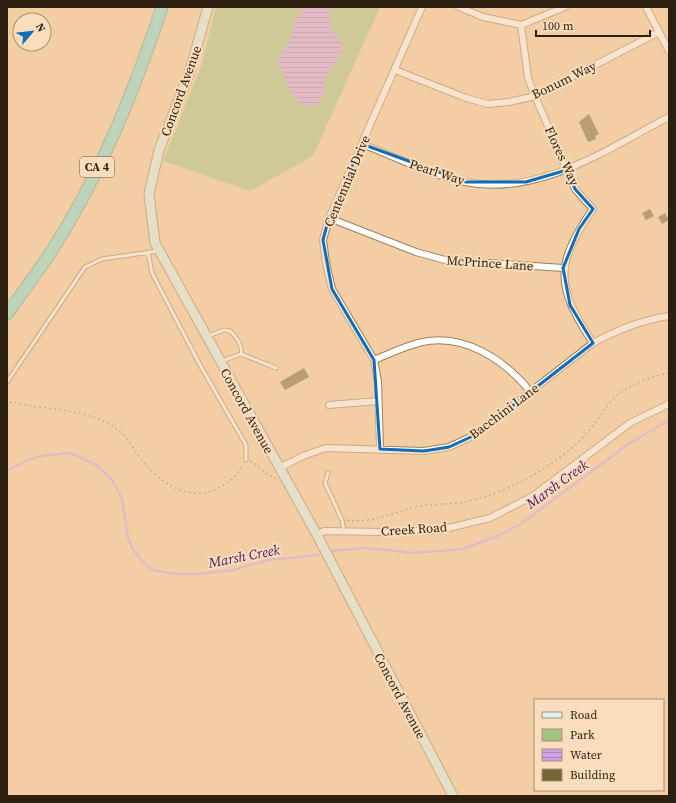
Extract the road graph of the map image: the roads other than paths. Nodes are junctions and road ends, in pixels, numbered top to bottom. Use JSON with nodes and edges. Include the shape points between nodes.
{"nodes":[{"id":1,"x":162,"y":7,"type":"edge"},
{"id":2,"x":208,"y":7,"type":"edge"},
{"id":3,"x":422,"y":7,"type":"edge"},
{"id":4,"x":459,"y":7,"type":"edge"},
{"id":5,"x":565,"y":7,"type":"edge"},
{"id":6,"x":646,"y":7,"type":"edge"},
{"id":7,"x":521,"y":25,"type":"junction"},
{"id":8,"x":659,"y":32,"type":"junction"},
{"id":9,"x":669,"y":51,"type":"edge"},
{"id":10,"x":395,"y":70,"type":"junction"},
{"id":11,"x":535,"y":96,"type":"junction"},
{"id":12,"x":669,"y":117,"type":"edge"},
{"id":13,"x":362,"y":144,"type":"junction"},
{"id":14,"x":567,"y":170,"type":"junction"},
{"id":15,"x":329,"y":218,"type":"junction"},
{"id":16,"x":159,"y":251,"type":"junction"},
{"id":17,"x":148,"y":252,"type":"junction"},
{"id":18,"x":563,"y":268,"type":"junction"},
{"id":19,"x":7,"y":314,"type":"edge"},
{"id":20,"x":669,"y":316,"type":"edge"},
{"id":21,"x":207,"y":337,"type":"junction"},
{"id":22,"x":593,"y":343,"type":"junction"},
{"id":23,"x":241,"y":354,"type":"junction"},
{"id":24,"x":374,"y":360,"type":"junction"},
{"id":25,"x":220,"y":362,"type":"junction"},
{"id":26,"x":276,"y":368,"type":"dead end"},
{"id":27,"x":7,"y":382,"type":"edge"},
{"id":28,"x":530,"y":391,"type":"junction"},
{"id":29,"x":378,"y":401,"type":"junction"},
{"id":30,"x":669,"y":404,"type":"edge"},
{"id":31,"x":329,"y":405,"type":"dead end"},
{"id":32,"x":380,"y":449,"type":"junction"},
{"id":33,"x":246,"y":460,"type":"road end"},
{"id":34,"x":279,"y":468,"type":"junction"},
{"id":35,"x":328,"y":473,"type":"dead end"},
{"id":36,"x":344,"y":530,"type":"junction"},
{"id":37,"x":317,"y":536,"type":"junction"},
{"id":38,"x":453,"y":796,"type":"edge"}],
"edges":[{"from":1,"to":19,"type":"highway","number":"CA 4","via":[[141,69],[110,144],[51,251]]},
{"from":2,"to":16,"type":"street","name":"Concord Avenue","via":[[189,74],[159,150],[149,194],[155,243]]},
{"from":3,"to":10,"type":"street","name":"Centennial Drive"},
{"from":4,"to":7,"type":"street","via":[[483,17]]},
{"from":5,"to":7,"type":"street"},
{"from":6,"to":8,"type":"street"},
{"from":7,"to":11,"type":"street","name":"Flores Way","via":[[527,72]]},
{"from":8,"to":9,"type":"street"},
{"from":8,"to":11,"type":"street","name":"Bonum Way"},
{"from":10,"to":11,"type":"street","name":"Bonum Way","via":[[488,104]]},
{"from":10,"to":13,"type":"street","name":"Centennial Drive"},
{"from":11,"to":14,"type":"street","name":"Flores Way"},
{"from":12,"to":14,"type":"street","name":"Pearl Way"},
{"from":13,"to":14,"type":"street","name":"Pearl Way","via":[[445,177],[466,182],[526,182]]},
{"from":13,"to":15,"type":"street","name":"Centennial Drive"},
{"from":14,"to":18,"type":"street","name":"Flores Way","via":[[575,189],[593,209],[569,248]]},
{"from":15,"to":18,"type":"street","name":"McPrince Lane","via":[[416,252],[444,260]]},
{"from":15,"to":24,"type":"street","name":"Centennial Drive","via":[[323,240],[332,289]]},
{"from":16,"to":17,"type":"lane"},
{"from":16,"to":21,"type":"street","name":"Concord Avenue"},
{"from":17,"to":27,"type":"lane","via":[[102,259],[85,267]]},
{"from":17,"to":33,"type":"lane","via":[[152,273],[200,366],[246,445]]},
{"from":18,"to":22,"type":"street","name":"Flores Way","via":[[570,306]]},
{"from":20,"to":22,"type":"street","name":"Bacchini Lane","via":[[615,331]]},
{"from":21,"to":23,"type":"lane","via":[[230,330],[240,344]]},
{"from":21,"to":25,"type":"street","name":"Concord Avenue"},
{"from":22,"to":28,"type":"street","name":"Bacchini Lane"},
{"from":23,"to":25,"type":"lane"},
{"from":23,"to":26,"type":"lane"},
{"from":24,"to":28,"type":"street","via":[[404,347],[443,340],[481,350],[498,359],[516,374]]},
{"from":24,"to":29,"type":"street","name":"Centennial Drive"},
{"from":25,"to":34,"type":"street","name":"Concord Avenue"},
{"from":28,"to":32,"type":"street","name":"Bacchini Lane","via":[[475,435],[449,447],[424,451]]},
{"from":29,"to":31,"type":"street"},
{"from":29,"to":32,"type":"street","name":"Centennial Drive"},
{"from":30,"to":36,"type":"street","name":"Creek Road","via":[[630,423],[533,496],[490,518],[440,530]]},
{"from":32,"to":34,"type":"street","name":"Bacchini Lane","via":[[326,448]]},
{"from":34,"to":37,"type":"street","name":"Concord Avenue"},
{"from":35,"to":36,"type":"lane","via":[[325,483]]},
{"from":36,"to":37,"type":"street","name":"Creek Road","via":[[324,531]]},
{"from":37,"to":38,"type":"street","name":"Concord Avenue"}]}
